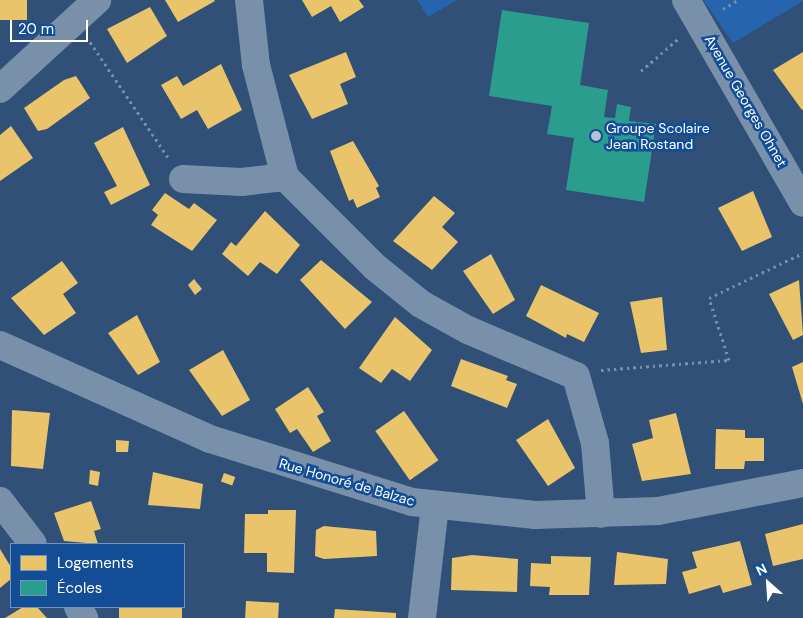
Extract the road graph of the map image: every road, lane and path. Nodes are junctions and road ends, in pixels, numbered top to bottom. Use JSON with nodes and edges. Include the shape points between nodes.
{"nodes":[{"id":1,"x":97,"y":0,"type":"edge"},
{"id":2,"x":250,"y":0,"type":"edge"},
{"id":3,"x":686,"y":0,"type":"edge"},
{"id":4,"x":76,"y":20,"type":"junction"},
{"id":5,"x":0,"y":88,"type":"edge"},
{"id":6,"x":796,"y":172,"type":"edge"},
{"id":7,"x":285,"y":177,"type":"junction"},
{"id":8,"x":183,"y":179,"type":"joint"},
{"id":9,"x":803,"y":203,"type":"edge"},
{"id":10,"x":803,"y":253,"type":"edge"},
{"id":11,"x":1,"y":350,"type":"edge"},
{"id":12,"x":576,"y":376,"type":"junction"},
{"id":13,"x":803,"y":483,"type":"edge"},
{"id":14,"x":0,"y":501,"type":"edge"},
{"id":15,"x":435,"y":505,"type":"junction"},
{"id":16,"x":601,"y":514,"type":"junction"},
{"id":17,"x":32,"y":543,"type":"edge"},
{"id":18,"x":422,"y":618,"type":"edge"}],
"edges":[{"from":1,"to":4,"type":"street"},
{"from":2,"to":7,"type":"street","via":[[256,65]]},
{"from":3,"to":6,"type":"street","name":"Avenue Georges Ohnet"},
{"from":4,"to":5,"type":"street"},
{"from":4,"to":8,"type":"path"},
{"from":6,"to":9,"type":"street","name":"Avenue Georges Ohnet"},
{"from":7,"to":8,"type":"street","via":[[242,182]]},
{"from":7,"to":12,"type":"street","via":[[375,267],[421,304],[468,330]]},
{"from":10,"to":12,"type":"path","via":[[710,298],[729,360],[614,366]]},
{"from":11,"to":15,"type":"street","name":"Rue Honoré de Balzac","via":[[210,439],[343,483]]},
{"from":12,"to":16,"type":"street","via":[[595,443]]},
{"from":13,"to":16,"type":"street","name":"Rue Honoré de Balzac","via":[[719,503]]},
{"from":14,"to":17,"type":"street"},
{"from":15,"to":16,"type":"street","name":"Rue Honoré de Balzac","via":[[535,516]]},
{"from":15,"to":18,"type":"street"}]}
